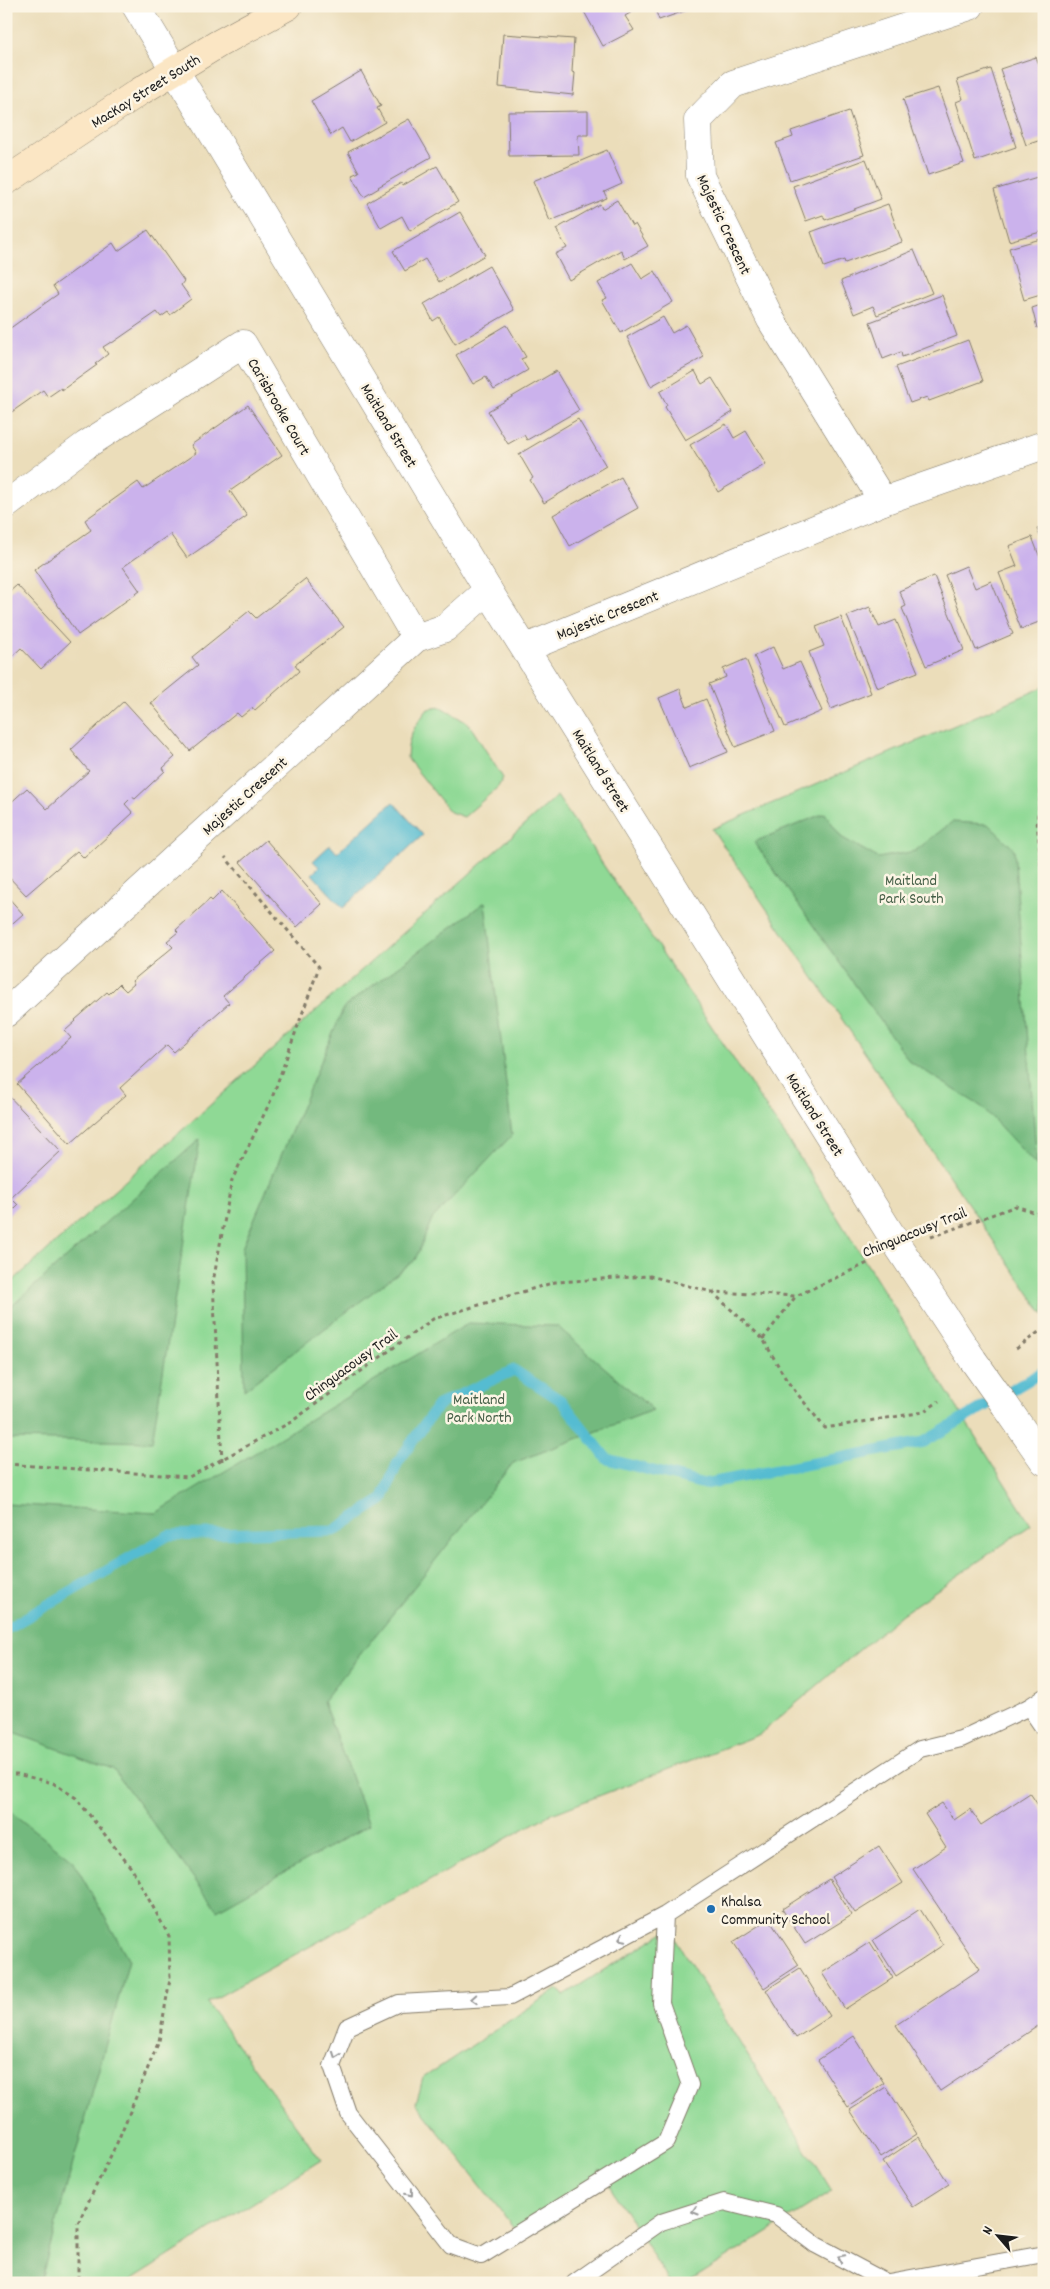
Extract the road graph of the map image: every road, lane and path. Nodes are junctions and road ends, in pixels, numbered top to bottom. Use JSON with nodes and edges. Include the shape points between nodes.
{"nodes":[{"id":1,"x":136,"y":6,"type":"edge"},
{"id":2,"x":288,"y":6,"type":"edge"},
{"id":3,"x":970,"y":6,"type":"edge"},
{"id":4,"x":174,"y":71,"type":"junction"},
{"id":5,"x":6,"y":181,"type":"edge"},
{"id":6,"x":1044,"y":445,"type":"edge"},
{"id":7,"x":883,"y":501,"type":"junction"},
{"id":8,"x":6,"y":505,"type":"edge"},
{"id":9,"x":488,"y":590,"type":"junction"},
{"id":10,"x":416,"y":638,"type":"junction"},
{"id":11,"x":526,"y":648,"type":"junction"},
{"id":12,"x":1044,"y":766,"type":"edge"},
{"id":13,"x":204,"y":832,"type":"junction"},
{"id":14,"x":1044,"y":898,"type":"edge"},
{"id":15,"x":6,"y":1013,"type":"edge"},
{"id":16,"x":1044,"y":1216,"type":"edge"},
{"id":17,"x":900,"y":1249,"type":"junction"},
{"id":18,"x":712,"y":1292,"type":"junction"},
{"id":19,"x":796,"y":1296,"type":"junction"},
{"id":20,"x":1044,"y":1328,"type":"edge"},
{"id":21,"x":764,"y":1339,"type":"junction"},
{"id":22,"x":1016,"y":1349,"type":"dead end"},
{"id":23,"x":939,"y":1401,"type":"dead end"},
{"id":24,"x":222,"y":1461,"type":"junction"},
{"id":25,"x":1044,"y":1461,"type":"edge"},
{"id":26,"x":6,"y":1464,"type":"edge"},
{"id":27,"x":1044,"y":1696,"type":"edge"},
{"id":28,"x":1029,"y":1707,"type":"junction"},
{"id":29,"x":1044,"y":1729,"type":"edge"},
{"id":30,"x":6,"y":1774,"type":"edge"},
{"id":31,"x":665,"y":1915,"type":"junction"},
{"id":32,"x":1044,"y":2254,"type":"edge"},
{"id":33,"x":884,"y":2282,"type":"edge"},
{"id":34,"x":78,"y":2283,"type":"edge"},
{"id":35,"x":574,"y":2283,"type":"edge"}],
"edges":[{"from":1,"to":4,"type":"street","name":"Maitland Street"},
{"from":2,"to":4,"type":"street","name":"MacKay Street South"},
{"from":3,"to":7,"type":"street","name":"Majestic Crescent","via":[[733,84],[698,120],[700,176],[704,185],[771,320]]},
{"from":4,"to":5,"type":"street","name":"MacKay Street South"},
{"from":4,"to":9,"type":"street","name":"Maitland Street","via":[[338,337]]},
{"from":6,"to":7,"type":"street","name":"Majestic Crescent"},
{"from":7,"to":11,"type":"street","name":"Majestic Crescent"},
{"from":8,"to":10,"type":"street","name":"Carisbrooke Court","via":[[86,444],[243,344]]},
{"from":9,"to":10,"type":"street","name":"Majestic Crescent","via":[[445,628]]},
{"from":9,"to":11,"type":"street","name":"Maitland Street"},
{"from":10,"to":13,"type":"street","name":"Majestic Crescent"},
{"from":11,"to":17,"type":"street","name":"Maitland Street"},
{"from":12,"to":14,"type":"path","via":[[1037,821]]},
{"from":13,"to":15,"type":"street","name":"Majestic Crescent"},
{"from":13,"to":24,"type":"path","via":[[319,967],[272,1098],[232,1180],[213,1282]]},
{"from":16,"to":17,"type":"path","name":"Chinguacousy Trail","via":[[1016,1206]]},
{"from":17,"to":19,"type":"path","name":"Chinguacousy Trail"},
{"from":17,"to":25,"type":"street","name":"Maitland Street","bridge":true},
{"from":18,"to":19,"type":"path","name":"Chinguacousy Trail"},
{"from":18,"to":21,"type":"path","name":"Chinguacousy Trail"},
{"from":18,"to":24,"type":"path","name":"Chinguacousy Trail","via":[[650,1276],[555,1282],[433,1319],[290,1422]]},
{"from":19,"to":21,"type":"path","name":"Chinguacousy Trail"},
{"from":20,"to":22,"type":"path"},
{"from":21,"to":23,"type":"path","name":"Chinguacousy Trail","via":[[787,1381],[825,1428],[924,1412]]},
{"from":24,"to":26,"type":"path","name":"Chinguacousy Trail","via":[[189,1477]]},
{"from":27,"to":28,"type":"lane"},
{"from":28,"to":29,"type":"lane"},
{"from":28,"to":31,"type":"lane","via":[[961,1739],[920,1749]]},
{"from":30,"to":34,"type":"path","via":[[52,1783],[76,1798],[132,1870],[169,1936],[170,1979],[159,2041],[117,2143],[78,2223]]},
{"from":31,"to":31,"type":"lane","one_way":true,"via":[[510,1997],[399,2003],[347,2027],[332,2066],[348,2113],[451,2245],[481,2256],[666,2142],[690,2085],[661,2003]]},
{"from":32,"to":33,"type":"lane"},
{"from":33,"to":35,"type":"lane","one_way":true,"via":[[816,2245],[776,2215],[724,2202],[661,2222]]}]}
